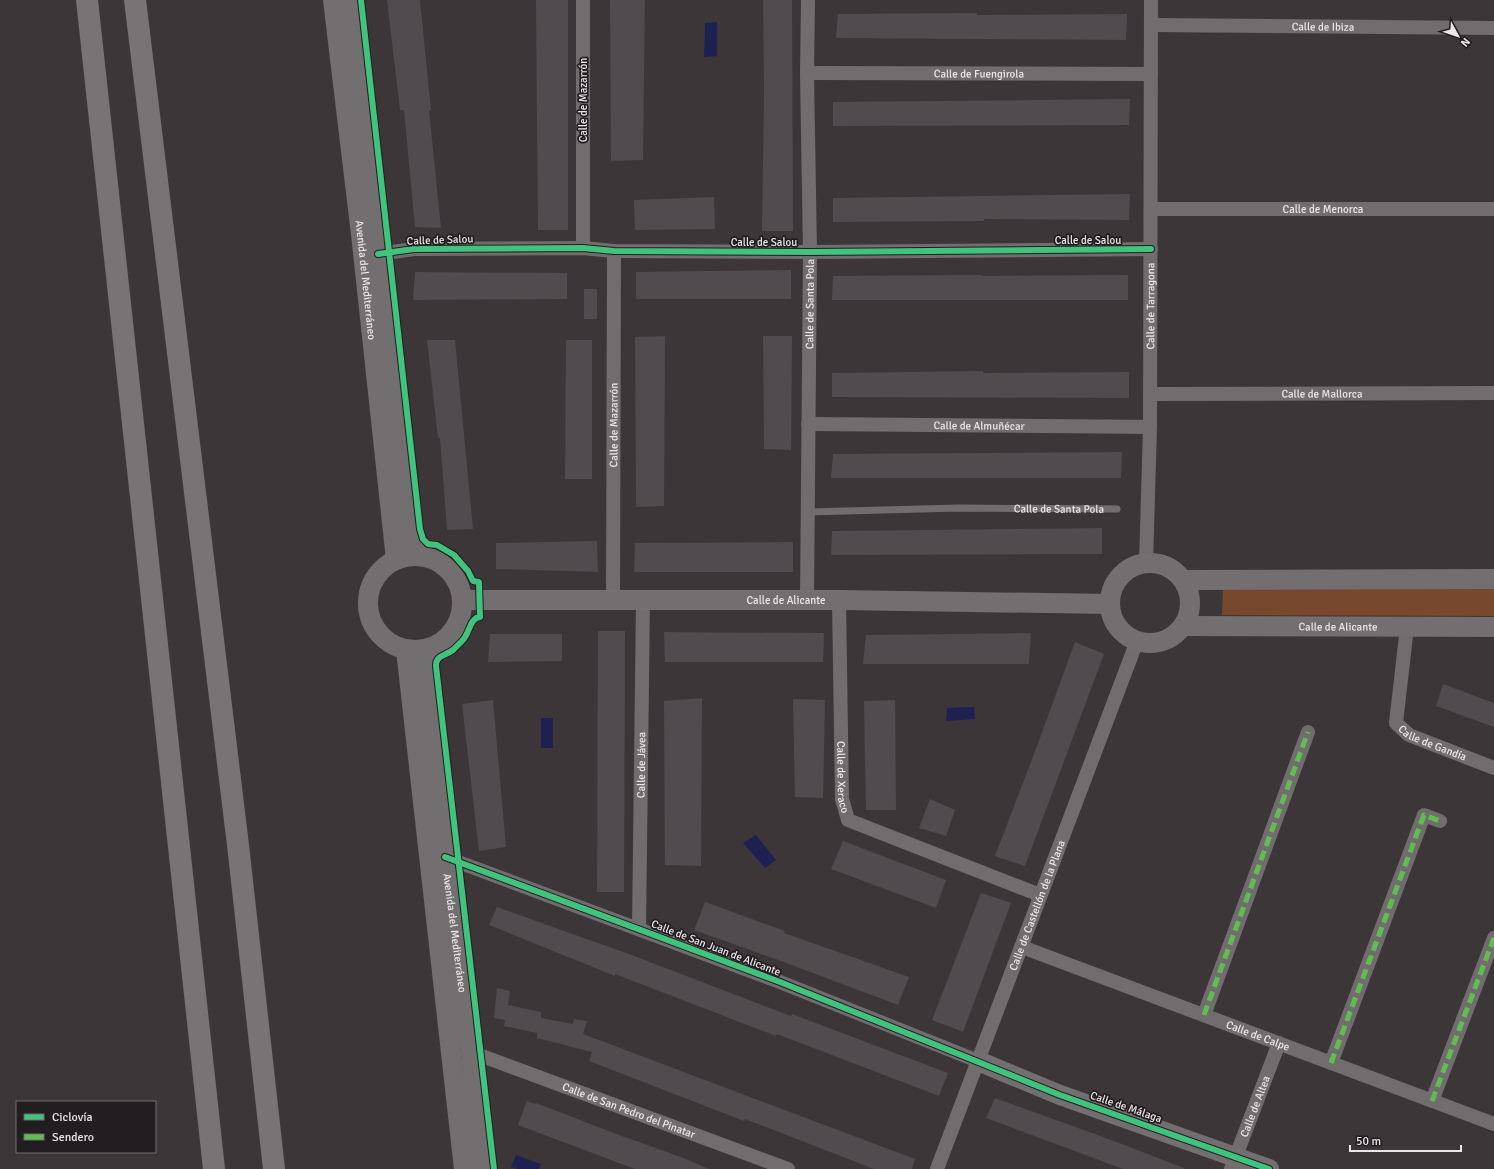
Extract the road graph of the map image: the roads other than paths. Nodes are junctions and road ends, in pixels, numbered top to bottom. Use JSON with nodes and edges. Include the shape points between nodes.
{"nodes":[{"id":1,"x":87,"y":0,"type":"edge"},
{"id":2,"x":136,"y":0,"type":"edge"},
{"id":3,"x":333,"y":0,"type":"edge"},
{"id":4,"x":351,"y":0,"type":"edge"},
{"id":5,"x":583,"y":0,"type":"edge"},
{"id":6,"x":808,"y":0,"type":"edge"},
{"id":7,"x":1151,"y":0,"type":"edge"},
{"id":8,"x":1151,"y":25,"type":"junction"},
{"id":9,"x":1494,"y":28,"type":"edge"},
{"id":10,"x":807,"y":73,"type":"junction"},
{"id":11,"x":1151,"y":74,"type":"junction"},
{"id":12,"x":1151,"y":209,"type":"junction"},
{"id":13,"x":1494,"y":209,"type":"edge"},
{"id":14,"x":583,"y":248,"type":"junction"},
{"id":15,"x":1151,"y":249,"type":"junction"},
{"id":16,"x":614,"y":251,"type":"junction"},
{"id":17,"x":810,"y":252,"type":"junction"},
{"id":18,"x":378,"y":254,"type":"junction"},
{"id":19,"x":1150,"y":394,"type":"junction"},
{"id":20,"x":1494,"y":394,"type":"edge"},
{"id":21,"x":808,"y":424,"type":"junction"},
{"id":22,"x":1150,"y":427,"type":"junction"},
{"id":23,"x":1117,"y":509,"type":"dead end"},
{"id":24,"x":808,"y":512,"type":"junction"},
{"id":25,"x":417,"y":556,"type":"junction"},
{"id":26,"x":396,"y":560,"type":"junction"},
{"id":27,"x":1146,"y":564,"type":"junction"},
{"id":28,"x":1494,"y":579,"type":"edge"},
{"id":29,"x":1183,"y":580,"type":"junction"},
{"id":30,"x":462,"y":600,"type":"junction"},
{"id":31,"x":613,"y":600,"type":"junction"},
{"id":32,"x":643,"y":600,"type":"junction"},
{"id":33,"x":807,"y":600,"type":"junction"},
{"id":34,"x":839,"y":600,"type":"junction"},
{"id":35,"x":1110,"y":604,"type":"junction"},
{"id":36,"x":1183,"y":626,"type":"junction"},
{"id":37,"x":1407,"y":627,"type":"junction"},
{"id":38,"x":1494,"y":627,"type":"edge"},
{"id":39,"x":1137,"y":641,"type":"junction"},
{"id":40,"x":428,"y":648,"type":"junction"},
{"id":41,"x":406,"y":650,"type":"junction"},
{"id":42,"x":1308,"y":732,"type":"dead end"},
{"id":43,"x":1494,"y":768,"type":"edge"},
{"id":44,"x":1440,"y":821,"type":"dead end"},
{"id":45,"x":445,"y":857,"type":"junction"},
{"id":46,"x":1040,"y":895,"type":"junction"},
{"id":47,"x":639,"y":930,"type":"junction"},
{"id":48,"x":1494,"y":938,"type":"edge"},
{"id":49,"x":1022,"y":946,"type":"junction"},
{"id":50,"x":1204,"y":1015,"type":"junction"},
{"id":51,"x":1279,"y":1044,"type":"junction"},
{"id":52,"x":471,"y":1053,"type":"junction"},
{"id":53,"x":978,"y":1061,"type":"junction"},
{"id":54,"x":1331,"y":1063,"type":"junction"},
{"id":55,"x":1432,"y":1101,"type":"junction"},
{"id":56,"x":1494,"y":1124,"type":"edge"},
{"id":57,"x":1233,"y":1163,"type":"edge"},
{"id":58,"x":214,"y":1169,"type":"edge"},
{"id":59,"x":274,"y":1169,"type":"edge"},
{"id":60,"x":464,"y":1169,"type":"edge"},
{"id":61,"x":482,"y":1169,"type":"edge"},
{"id":62,"x":788,"y":1169,"type":"edge"},
{"id":63,"x":937,"y":1169,"type":"edge"},
{"id":64,"x":1269,"y":1169,"type":"edge"}],
"edges":[{"from":1,"to":58,"type":"highway"},
{"from":2,"to":59,"type":"highway","via":[[238,845]]},
{"from":3,"to":26,"type":"street","name":"Avenida del Mediterráneo"},
{"from":4,"to":18,"type":"street","name":"Avenida del Mediterráneo"},
{"from":5,"to":14,"type":"street","name":"Calle de Mazarrón"},
{"from":6,"to":10,"type":"street","name":"Calle de Santa Pola"},
{"from":7,"to":8,"type":"street","name":"Calle de Tarragona"},
{"from":8,"to":9,"type":"street","name":"Calle de Ibiza"},
{"from":8,"to":11,"type":"street","name":"Calle de Tarragona"},
{"from":10,"to":11,"type":"street","name":"Calle de Fuengirola"},
{"from":10,"to":17,"type":"street","name":"Calle de Santa Pola"},
{"from":11,"to":12,"type":"street","name":"Calle de Tarragona"},
{"from":12,"to":13,"type":"street","name":"Calle de Menorca"},
{"from":12,"to":15,"type":"street","name":"Calle de Tarragona"},
{"from":14,"to":16,"type":"street","name":"Calle de Salou"},
{"from":14,"to":18,"type":"street","name":"Calle de Salou","via":[[414,249]]},
{"from":15,"to":17,"type":"street","name":"Calle de Salou"},
{"from":15,"to":19,"type":"street","name":"Calle de Tarragona"},
{"from":16,"to":17,"type":"street","name":"Calle de Salou"},
{"from":16,"to":31,"type":"street","name":"Calle de Mazarrón"},
{"from":17,"to":21,"type":"street","name":"Calle de Santa Pola"},
{"from":18,"to":25,"type":"street","name":"Avenida del Mediterráneo","via":[[408,528]]},
{"from":19,"to":20,"type":"street","name":"Calle de Mallorca"},
{"from":19,"to":22,"type":"street","name":"Calle de Tarragona"},
{"from":21,"to":22,"type":"street","name":"Calle de Almuñécar"},
{"from":21,"to":24,"type":"street","name":"Calle de Santa Pola"},
{"from":22,"to":27,"type":"street","name":"Calle de Tarragona"},
{"from":23,"to":24,"type":"lane","name":"Calle de Santa Pola","via":[[958,508]]},
{"from":24,"to":33,"type":"street","name":"Calle de Santa Pola"},
{"from":25,"to":26,"type":"street"},
{"from":25,"to":30,"type":"street","via":[[434,559],[448,569],[458,583]]},
{"from":26,"to":41,"type":"street","via":[[384,568],[374,580],[369,594],[368,609],[372,623],[381,635],[392,644]]},
{"from":27,"to":29,"type":"street","via":[[1167,567]]},
{"from":27,"to":35,"type":"street","via":[[1134,566],[1124,573],[1116,582]]},
{"from":28,"to":29,"type":"street"},
{"from":29,"to":36,"type":"street","via":[[1190,603]]},
{"from":30,"to":31,"type":"street","name":"Calle de Alicante"},
{"from":30,"to":40,"type":"street","via":[[461,616],[454,630],[443,641]]},
{"from":31,"to":32,"type":"street","name":"Calle de Alicante"},
{"from":32,"to":33,"type":"street","name":"Calle de Alicante"},
{"from":32,"to":47,"type":"street","name":"Calle de Jávea"},
{"from":33,"to":34,"type":"street","name":"Calle de Alicante"},
{"from":34,"to":35,"type":"street","name":"Calle de Alicante"},
{"from":34,"to":46,"type":"street","name":"Calle de Xeraco","via":[[842,799],[848,820]]},
{"from":35,"to":39,"type":"street","via":[[1112,616],[1118,627]]},
{"from":36,"to":37,"type":"street","name":"Calle de Alicante"},
{"from":36,"to":39,"type":"street","via":[[1162,641]]},
{"from":37,"to":38,"type":"street","name":"Calle de Alicante"},
{"from":37,"to":43,"type":"street","name":"Calle de Gandía","via":[[1396,723],[1409,735]]},
{"from":39,"to":46,"type":"street","name":"Calle de Castellón de la Plana"},
{"from":40,"to":41,"type":"street"},
{"from":40,"to":45,"type":"street","name":"Avenida del Mediterráneo","via":[[425,675]]},
{"from":41,"to":60,"type":"street","name":"Avenida del Mediterráneo"},
{"from":42,"to":50,"type":"street"},
{"from":44,"to":54,"type":"street","via":[[1424,815]]},
{"from":45,"to":47,"type":"street","name":"Calle de San Juan de Alicante"},
{"from":45,"to":52,"type":"street","name":"Avenida del Mediterráneo"},
{"from":46,"to":49,"type":"street","name":"Calle de Castellón de la Plana"},
{"from":47,"to":53,"type":"street","name":"Calle de San Juan de Alicante","via":[[780,982]]},
{"from":48,"to":55,"type":"street"},
{"from":49,"to":50,"type":"street","name":"Calle de Calpe"},
{"from":49,"to":53,"type":"street","name":"Calle de Castellón de la Plana"},
{"from":50,"to":51,"type":"street","name":"Calle de Calpe"},
{"from":51,"to":54,"type":"street","name":"Calle de Calpe"},
{"from":51,"to":57,"type":"street","name":"Calle de Altea"},
{"from":52,"to":61,"type":"street","name":"Avenida del Mediterráneo"},
{"from":52,"to":62,"type":"street","name":"Calle de San Pedro del Pinatar"},
{"from":53,"to":57,"type":"street","name":"Calle de Málaga"},
{"from":53,"to":63,"type":"street","name":"Calle de Castellón de la Plana"},
{"from":54,"to":55,"type":"street","name":"Calle de Calpe"},
{"from":55,"to":56,"type":"street","name":"Calle de Calpe"},
{"from":57,"to":64,"type":"street","name":"Calle de Málaga"}]}
